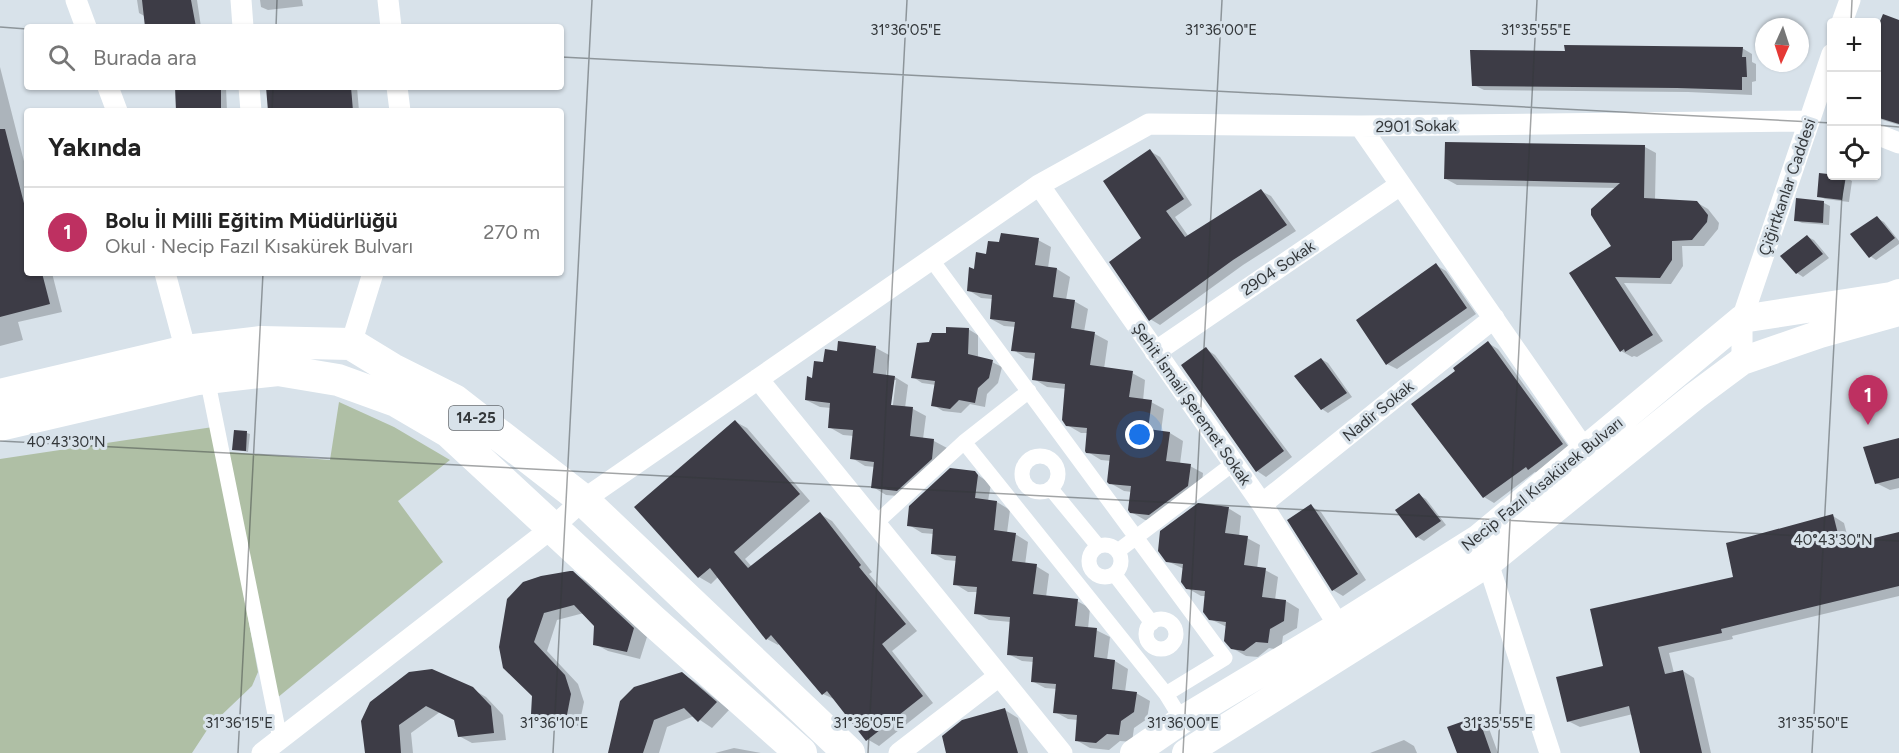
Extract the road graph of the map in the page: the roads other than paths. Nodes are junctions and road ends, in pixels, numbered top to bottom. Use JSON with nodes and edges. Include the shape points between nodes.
{"nodes":[{"id":1,"x":76,"y":0,"type":"edge"},
{"id":2,"x":241,"y":0,"type":"edge"},
{"id":3,"x":388,"y":0,"type":"edge"},
{"id":4,"x":1850,"y":0,"type":"edge"},
{"id":5,"x":1843,"y":18,"type":"edge"},
{"id":6,"x":85,"y":24,"type":"edge"},
{"id":7,"x":243,"y":24,"type":"edge"},
{"id":8,"x":391,"y":24,"type":"edge"},
{"id":9,"x":1828,"y":72,"type":"edge"},
{"id":10,"x":109,"y":90,"type":"edge"},
{"id":11,"x":249,"y":90,"type":"edge"},
{"id":12,"x":397,"y":90,"type":"edge"},
{"id":13,"x":116,"y":108,"type":"edge"},
{"id":14,"x":251,"y":108,"type":"edge"},
{"id":15,"x":400,"y":108,"type":"edge"},
{"id":16,"x":1818,"y":118,"type":"edge"},
{"id":17,"x":1360,"y":126,"type":"junction"},
{"id":18,"x":1881,"y":136,"type":"edge"},
{"id":19,"x":1899,"y":142,"type":"edge"},
{"id":20,"x":1400,"y":184,"type":"junction"},
{"id":21,"x":1039,"y":185,"type":"junction"},
{"id":22,"x":931,"y":260,"type":"junction"},
{"id":23,"x":166,"y":276,"type":"edge"},
{"id":24,"x":372,"y":276,"type":"edge"},
{"id":25,"x":1899,"y":293,"type":"edge"},
{"id":26,"x":1899,"y":312,"type":"edge"},
{"id":27,"x":1494,"y":318,"type":"junction"},
{"id":28,"x":1742,"y":319,"type":"junction"},
{"id":29,"x":351,"y":344,"type":"junction"},
{"id":30,"x":186,"y":351,"type":"junction"},
{"id":31,"x":1155,"y":352,"type":"junction"},
{"id":32,"x":1742,"y":361,"type":"junction"},
{"id":33,"x":207,"y":378,"type":"junction"},
{"id":34,"x":758,"y":379,"type":"junction"},
{"id":35,"x":1029,"y":391,"type":"junction"},
{"id":36,"x":0,"y":395,"type":"edge"},
{"id":37,"x":0,"y":426,"type":"edge"},
{"id":38,"x":964,"y":442,"type":"junction"},
{"id":39,"x":1585,"y":450,"type":"junction"},
{"id":40,"x":1078,"y":459,"type":"junction"},
{"id":41,"x":1234,"y":463,"type":"junction"},
{"id":42,"x":1056,"y":467,"type":"junction"},
{"id":43,"x":1026,"y":486,"type":"junction"},
{"id":44,"x":1051,"y":489,"type":"junction"},
{"id":45,"x":583,"y":500,"type":"junction"},
{"id":46,"x":1011,"y":501,"type":"junction"},
{"id":47,"x":1262,"y":504,"type":"junction"},
{"id":48,"x":875,"y":524,"type":"junction"},
{"id":49,"x":552,"y":528,"type":"junction"},
{"id":50,"x":1137,"y":538,"type":"junction"},
{"id":51,"x":1098,"y":546,"type":"junction"},
{"id":52,"x":1118,"y":550,"type":"junction"},
{"id":53,"x":1488,"y":562,"type":"junction"},
{"id":54,"x":1090,"y":569,"type":"junction"},
{"id":55,"x":1115,"y":575,"type":"junction"},
{"id":56,"x":1075,"y":581,"type":"junction"},
{"id":57,"x":1189,"y":609,"type":"junction"},
{"id":58,"x":1152,"y":623,"type":"junction"},
{"id":59,"x":1173,"y":625,"type":"junction"},
{"id":60,"x":1339,"y":626,"type":"junction"},
{"id":61,"x":1148,"y":641,"type":"junction"},
{"id":62,"x":1131,"y":651,"type":"junction"},
{"id":63,"x":999,"y":676,"type":"junction"},
{"id":64,"x":1166,"y":694,"type":"junction"},
{"id":65,"x":1182,"y":720,"type":"junction"},
{"id":66,"x":280,"y":739,"type":"junction"},
{"id":67,"x":262,"y":753,"type":"edge"},
{"id":68,"x":801,"y":753,"type":"edge"},
{"id":69,"x":849,"y":753,"type":"edge"},
{"id":70,"x":899,"y":753,"type":"edge"},
{"id":71,"x":1062,"y":753,"type":"edge"},
{"id":72,"x":1134,"y":753,"type":"edge"},
{"id":73,"x":1186,"y":753,"type":"edge"},
{"id":74,"x":1550,"y":753,"type":"edge"}],
"edges":[{"from":1,"to":6,"type":"street"},
{"from":2,"to":7,"type":"street"},
{"from":3,"to":8,"type":"street"},
{"from":4,"to":5,"type":"street"},
{"from":9,"to":16,"type":"street","name":"Çiğirtkanlar Caddesi"},
{"from":10,"to":13,"type":"street"},
{"from":11,"to":14,"type":"street"},
{"from":12,"to":15,"type":"street"},
{"from":16,"to":17,"type":"street","name":"2901 Sokak"},
{"from":16,"to":28,"type":"street","name":"Çiğirtkanlar Caddesi"},
{"from":17,"to":20,"type":"street"},
{"from":17,"to":21,"type":"street","name":"2901 Sokak","via":[[1149,124]]},
{"from":18,"to":19,"type":"street"},
{"from":20,"to":27,"type":"street"},
{"from":20,"to":31,"type":"street","name":"2904 Sokak"},
{"from":21,"to":22,"type":"street","name":"2901 Sokak"},
{"from":21,"to":31,"type":"street","name":"Şehit İsmail Şeremet Sokak"},
{"from":22,"to":34,"type":"street","name":"2901 Sokak"},
{"from":22,"to":35,"type":"street"},
{"from":23,"to":30,"type":"street"},
{"from":24,"to":29,"type":"street"},
{"from":25,"to":28,"type":"main road"},
{"from":26,"to":32,"type":"main road","name":"Necip Fazıl Kısakürek Bulvarı"},
{"from":27,"to":39,"type":"street"},
{"from":27,"to":47,"type":"street","name":"Nadir Sokak"},
{"from":28,"to":32,"type":"street","name":"Çiğirtkanlar Caddesi"},
{"from":28,"to":39,"type":"main road","name":"Necip Fazıl Kısakürek Bulvarı"},
{"from":29,"to":30,"type":"main road","via":[[261,342]]},
{"from":29,"to":45,"type":"main road","number":"14-25","via":[[454,400]]},
{"from":30,"to":36,"type":"main road"},
{"from":31,"to":41,"type":"street","name":"Şehit İsmail Şeremet Sokak"},
{"from":32,"to":53,"type":"main road","name":"Necip Fazıl Kısakürek Bulvarı"},
{"from":33,"to":37,"type":"main road","number":"14-25"},
{"from":33,"to":49,"type":"main road","number":"14-25","via":[[278,370],[338,380],[396,401],[449,432]]},
{"from":33,"to":66,"type":"street"},
{"from":34,"to":45,"type":"street","name":"2901 Sokak"},
{"from":34,"to":48,"type":"street"},
{"from":35,"to":38,"type":"street"},
{"from":35,"to":40,"type":"street"},
{"from":38,"to":46,"type":"street"},
{"from":38,"to":48,"type":"street"},
{"from":39,"to":60,"type":"main road","name":"Necip Fazıl Kısakürek Bulvarı","via":[[1479,538]]},
{"from":40,"to":42,"type":"street"},
{"from":40,"to":50,"type":"street"},
{"from":41,"to":47,"type":"street","name":"Şehit İsmail Şeremet Sokak"},
{"from":41,"to":50,"type":"street"},
{"from":42,"to":43,"type":"street","via":[[1053,461],[1041,456],[1029,459],[1021,476]]},
{"from":42,"to":44,"type":"street","via":[[1058,479]]},
{"from":43,"to":44,"type":"street","via":[[1041,493]]},
{"from":43,"to":46,"type":"street"},
{"from":44,"to":51,"type":"street"},
{"from":45,"to":49,"type":"street","name":"2901 Sokak"},
{"from":45,"to":69,"type":"main road","number":"14-25"},
{"from":46,"to":56,"type":"street"},
{"from":47,"to":60,"type":"street","name":"Şehit İsmail Şeremet Sokak"},
{"from":48,"to":63,"type":"street"},
{"from":49,"to":66,"type":"street","name":"2901 Sokak"},
{"from":49,"to":68,"type":"main road","number":"14-25"},
{"from":50,"to":52,"type":"street"},
{"from":50,"to":57,"type":"street"},
{"from":51,"to":52,"type":"street","via":[[1109,545]]},
{"from":51,"to":54,"type":"street","via":[[1089,559]]},
{"from":52,"to":55,"type":"street","via":[[1122,561]]},
{"from":53,"to":73,"type":"main road","name":"Necip Fazıl Kısakürek Bulvarı"},
{"from":53,"to":74,"type":"street"},
{"from":54,"to":55,"type":"street","via":[[1099,577]]},
{"from":54,"to":56,"type":"street"},
{"from":55,"to":58,"type":"street"},
{"from":56,"to":62,"type":"street"},
{"from":57,"to":59,"type":"street"},
{"from":57,"to":64,"type":"street","via":[[1225,657]]},
{"from":58,"to":59,"type":"street","via":[[1160,619]]},
{"from":58,"to":61,"type":"street","via":[[1147,630]]},
{"from":59,"to":61,"type":"street","via":[[1176,638],[1170,647],[1155,648]]},
{"from":60,"to":65,"type":"main road","name":"Necip Fazıl Kısakürek Bulvarı"},
{"from":61,"to":62,"type":"street"},
{"from":62,"to":64,"type":"street"},
{"from":63,"to":70,"type":"street"},
{"from":63,"to":71,"type":"street"},
{"from":64,"to":65,"type":"street"},
{"from":65,"to":72,"type":"main road","name":"Necip Fazıl Kısakürek Bulvarı"},
{"from":66,"to":67,"type":"street","name":"2901 Sokak"}]}
